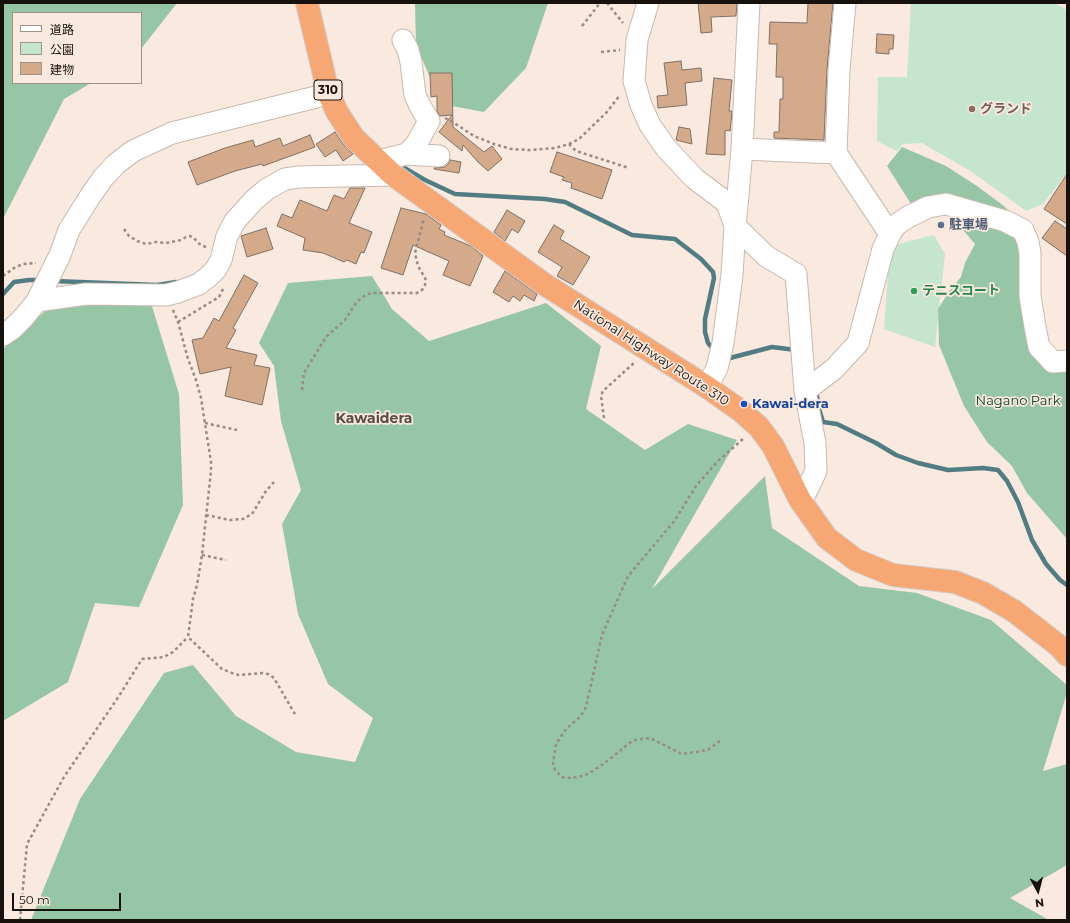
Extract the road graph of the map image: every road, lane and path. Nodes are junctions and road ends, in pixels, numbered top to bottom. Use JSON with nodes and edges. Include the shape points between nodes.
{"nodes":[{"id":1,"x":307,"y":3,"type":"edge"},
{"id":2,"x":600,"y":3,"type":"edge"},
{"id":3,"x":648,"y":3,"type":"edge"},
{"id":4,"x":749,"y":3,"type":"edge"},
{"id":5,"x":845,"y":3,"type":"edge"},
{"id":6,"x":582,"y":26,"type":"dead end"},
{"id":7,"x":403,"y":40,"type":"dead end"},
{"id":8,"x":634,"y":81,"type":"junction"},
{"id":9,"x":328,"y":92,"type":"junction"},
{"id":10,"x":429,"y":121,"type":"junction"},
{"id":11,"x":569,"y":144,"type":"junction"},
{"id":12,"x":742,"y":149,"type":"junction"},
{"id":13,"x":836,"y":153,"type":"junction"},
{"id":14,"x":407,"y":154,"type":"junction"},
{"id":15,"x":439,"y":156,"type":"dead end"},
{"id":16,"x":386,"y":168,"type":"junction"},
{"id":17,"x":629,"y":168,"type":"dead end"},
{"id":18,"x":428,"y":200,"type":"junction"},
{"id":19,"x":735,"y":226,"type":"junction"},
{"id":20,"x":124,"y":229,"type":"dead end"},
{"id":21,"x":890,"y":234,"type":"junction"},
{"id":22,"x":212,"y":250,"type":"dead end"},
{"id":23,"x":54,"y":267,"type":"junction"},
{"id":24,"x":3,"y":276,"type":"edge"},
{"id":25,"x":166,"y":295,"type":"junction"},
{"id":26,"x":39,"y":297,"type":"junction"},
{"id":27,"x":3,"y":335,"type":"edge"},
{"id":28,"x":648,"y":350,"type":"junction"},
{"id":29,"x":1067,"y":361,"type":"edge"},
{"id":30,"x":707,"y":387,"type":"junction"},
{"id":31,"x":810,"y":387,"type":"junction"},
{"id":32,"x":302,"y":390,"type":"dead end"},
{"id":33,"x":604,"y":418,"type":"dead end"},
{"id":34,"x":206,"y":423,"type":"junction"},
{"id":35,"x":759,"y":427,"type":"junction"},
{"id":36,"x":237,"y":430,"type":"dead end"},
{"id":37,"x":274,"y":482,"type":"dead end"},
{"id":38,"x":800,"y":500,"type":"junction"},
{"id":39,"x":206,"y":515,"type":"junction"},
{"id":40,"x":202,"y":555,"type":"junction"},
{"id":41,"x":226,"y":560,"type":"dead end"},
{"id":42,"x":188,"y":637,"type":"junction"},
{"id":43,"x":1067,"y":655,"type":"edge"},
{"id":44,"x":296,"y":716,"type":"dead end"},
{"id":45,"x":720,"y":741,"type":"dead end"},
{"id":46,"x":20,"y":920,"type":"edge"}],
"edges":[{"from":1,"to":9,"type":"highway","name":"National Highway Route 310","number":"310"},
{"from":2,"to":6,"type":"path"},
{"from":3,"to":8,"type":"street","via":[[637,40]]},
{"from":4,"to":12,"type":"street"},
{"from":5,"to":13,"type":"street"},
{"from":7,"to":10,"type":"street","via":[[410,56],[415,95]]},
{"from":8,"to":11,"type":"path","via":[[592,127]]},
{"from":8,"to":19,"type":"street","via":[[641,105],[654,131],[694,178],[727,203]]},
{"from":9,"to":16,"type":"highway","name":"National Highway Route 310","number":"310","via":[[337,112],[354,138]]},
{"from":9,"to":23,"type":"street","via":[[172,132],[133,151],[107,173],[91,194],[69,230]]},
{"from":10,"to":11,"type":"path","via":[[446,118],[474,136],[511,149],[541,150]]},
{"from":10,"to":14,"type":"street","via":[[417,143]]},
{"from":11,"to":17,"type":"path","via":[[576,151]]},
{"from":12,"to":13,"type":"street"},
{"from":12,"to":19,"type":"street"},
{"from":13,"to":21,"type":"street"},
{"from":14,"to":15,"type":"street"},
{"from":14,"to":16,"type":"street"},
{"from":16,"to":18,"type":"highway","name":"National Highway Route 310","number":"310"},
{"from":16,"to":25,"type":"street","via":[[285,179],[267,189],[235,221],[216,269],[198,284]]},
{"from":18,"to":28,"type":"highway","name":"National Highway Route 310","number":"310","via":[[544,284]]},
{"from":18,"to":32,"type":"path","via":[[415,253],[426,281],[422,290],[417,293],[371,294],[362,297],[345,320],[326,337],[304,374]]},
{"from":19,"to":30,"type":"street","via":[[732,275],[722,343],[717,368]]},
{"from":19,"to":31,"type":"street","via":[[766,256],[796,274],[803,366]]},
{"from":20,"to":22,"type":"path","via":[[129,236],[146,244],[166,243],[190,236]]},
{"from":21,"to":29,"type":"street","via":[[896,225],[928,206],[946,204],[1005,221],[1023,230],[1030,253],[1030,296],[1039,347],[1053,362]]},
{"from":21,"to":31,"type":"street","via":[[883,250],[858,343],[834,369]]},
{"from":23,"to":24,"type":"path","via":[[23,264]]},
{"from":23,"to":26,"type":"street"},
{"from":25,"to":26,"type":"street","via":[[86,294]]},
{"from":25,"to":34,"type":"path","via":[[178,322]]},
{"from":26,"to":27,"type":"street","via":[[24,317]]},
{"from":28,"to":30,"type":"highway","name":"National Highway Route 310","number":"310"},
{"from":28,"to":33,"type":"path","via":[[603,391],[600,396]]},
{"from":30,"to":35,"type":"highway","name":"National Highway Route 310","number":"310"},
{"from":31,"to":38,"type":"street","via":[[816,471]]},
{"from":34,"to":36,"type":"path"},
{"from":34,"to":39,"type":"path","via":[[211,466]]},
{"from":35,"to":38,"type":"highway","name":"National Highway Route 310","number":"310","via":[[773,446]]},
{"from":35,"to":45,"type":"path","via":[[718,461],[696,486],[675,520],[628,576],[602,635],[586,707],[556,744],[553,762],[555,770],[562,777],[571,778],[588,774],[635,740],[650,738],[682,754],[709,749]]},
{"from":37,"to":39,"type":"path","via":[[252,514],[242,519],[230,520]]},
{"from":38,"to":43,"type":"highway","name":"National Highway Route 310","number":"310","via":[[827,538],[856,560],[893,575],[955,582],[983,594],[1014,611]]},
{"from":39,"to":40,"type":"path"},
{"from":40,"to":41,"type":"path"},
{"from":40,"to":42,"type":"path"},
{"from":42,"to":44,"type":"path","via":[[222,669],[239,674],[268,674],[274,678]]},
{"from":42,"to":46,"type":"path","via":[[164,657],[142,659],[64,777],[27,844]]}]}
